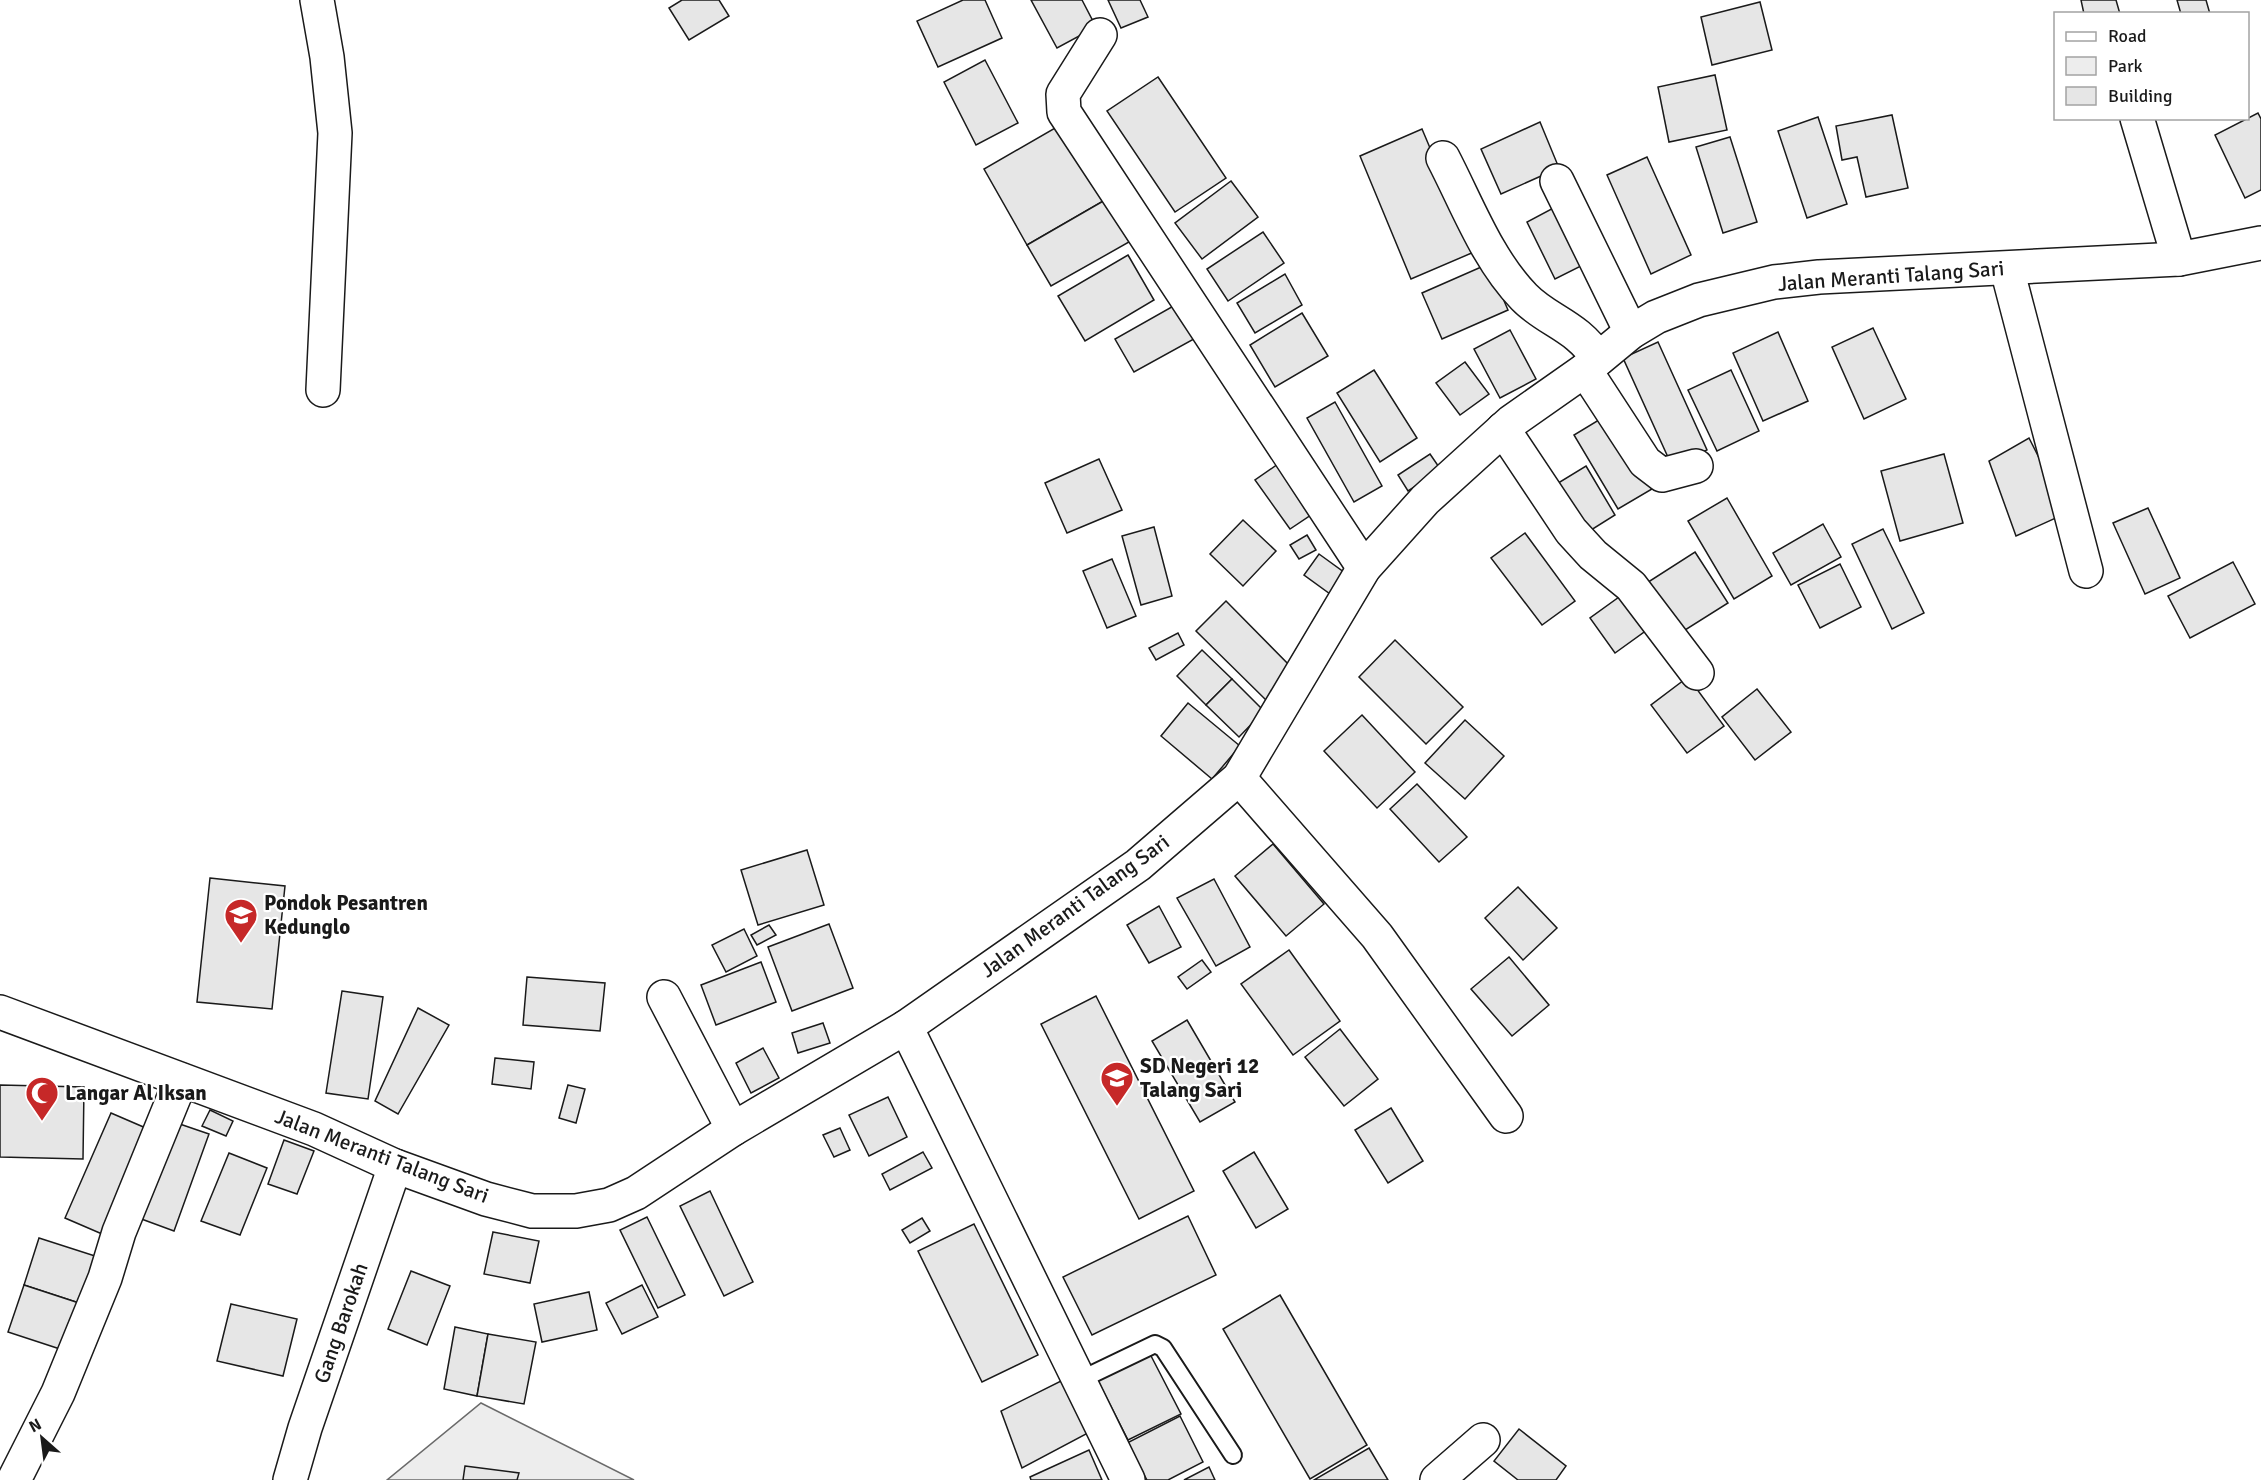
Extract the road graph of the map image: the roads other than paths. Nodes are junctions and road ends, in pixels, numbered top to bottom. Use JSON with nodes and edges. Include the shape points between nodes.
{"nodes":[{"id":1,"x":317,"y":0,"type":"edge"},
{"id":2,"x":1100,"y":35,"type":"dead end"},
{"id":3,"x":2138,"y":120,"type":"edge"},
{"id":4,"x":1443,"y":158,"type":"dead end"},
{"id":5,"x":1557,"y":181,"type":"dead end"},
{"id":6,"x":2261,"y":243,"type":"edge"},
{"id":7,"x":2179,"y":259,"type":"junction"},
{"id":8,"x":2007,"y":268,"type":"junction"},
{"id":9,"x":1631,"y":332,"type":"junction"},
{"id":10,"x":1591,"y":364,"type":"junction"},
{"id":11,"x":323,"y":390,"type":"dead end"},
{"id":12,"x":1503,"y":429,"type":"junction"},
{"id":13,"x":1696,"y":466,"type":"dead end"},
{"id":14,"x":1364,"y":568,"type":"junction"},
{"id":15,"x":2086,"y":570,"type":"dead end"},
{"id":16,"x":1697,"y":673,"type":"dead end"},
{"id":17,"x":1239,"y":778,"type":"junction"},
{"id":18,"x":664,"y":997,"type":"dead end"},
{"id":19,"x":0,"y":1012,"type":"edge"},
{"id":20,"x":906,"y":1027,"type":"junction"},
{"id":21,"x":181,"y":1080,"type":"junction"},
{"id":22,"x":1506,"y":1116,"type":"dead end"},
{"id":23,"x":733,"y":1129,"type":"junction"},
{"id":24,"x":395,"y":1166,"type":"junction"},
{"id":25,"x":1080,"y":1380,"type":"junction"},
{"id":26,"x":1483,"y":1440,"type":"dead end"},
{"id":27,"x":1233,"y":1455,"type":"dead end"},
{"id":28,"x":14,"y":1480,"type":"edge"},
{"id":29,"x":290,"y":1480,"type":"edge"},
{"id":30,"x":1128,"y":1480,"type":"edge"},
{"id":31,"x":1437,"y":1480,"type":"edge"}],
"edges":[{"from":1,"to":11,"type":"street","via":[[334,132]]},
{"from":2,"to":14,"type":"street","via":[[1063,93],[1064,112]]},
{"from":3,"to":7,"type":"street"},
{"from":4,"to":10,"type":"street","via":[[1494,258],[1514,286],[1534,307],[1571,329]]},
{"from":5,"to":9,"type":"street"},
{"from":6,"to":7,"type":"street","name":"Jalan Meranti Talang Sari"},
{"from":7,"to":8,"type":"street","name":"Jalan Meranti Talang Sari"},
{"from":8,"to":9,"type":"street","name":"Jalan Meranti Talang Sari","via":[[1774,282],[1699,300]]},
{"from":8,"to":15,"type":"street"},
{"from":9,"to":10,"type":"street","name":"Jalan Meranti Talang Sari"},
{"from":10,"to":12,"type":"street","name":"Jalan Meranti Talang Sari"},
{"from":10,"to":13,"type":"street","via":[[1645,462],[1662,475]]},
{"from":12,"to":14,"type":"street","name":"Jalan Meranti Talang Sari","via":[[1425,500]]},
{"from":12,"to":16,"type":"street","via":[[1571,531],[1630,586]]},
{"from":14,"to":17,"type":"street","name":"Jalan Meranti Talang Sari"},
{"from":17,"to":20,"type":"street","name":"Jalan Meranti Talang Sari","via":[[1138,865]]},
{"from":17,"to":22,"type":"street","via":[[1377,936]]},
{"from":18,"to":23,"type":"street"},
{"from":19,"to":21,"type":"street","name":"Jalan Meranti Talang Sari"},
{"from":20,"to":23,"type":"street","name":"Jalan Meranti Talang Sari"},
{"from":20,"to":25,"type":"street"},
{"from":21,"to":24,"type":"street","name":"Jalan Meranti Talang Sari","via":[[314,1129]]},
{"from":21,"to":28,"type":"street","via":[[62,1382]]},
{"from":23,"to":24,"type":"street","name":"Jalan Meranti Talang Sari","via":[[636,1193],[609,1206],[576,1211],[532,1211]]},
{"from":24,"to":29,"type":"street","name":"Gang Barokah"},
{"from":25,"to":27,"type":"lane","via":[[1155,1344],[1163,1348]]},
{"from":25,"to":30,"type":"street"},
{"from":26,"to":31,"type":"street"}]}
